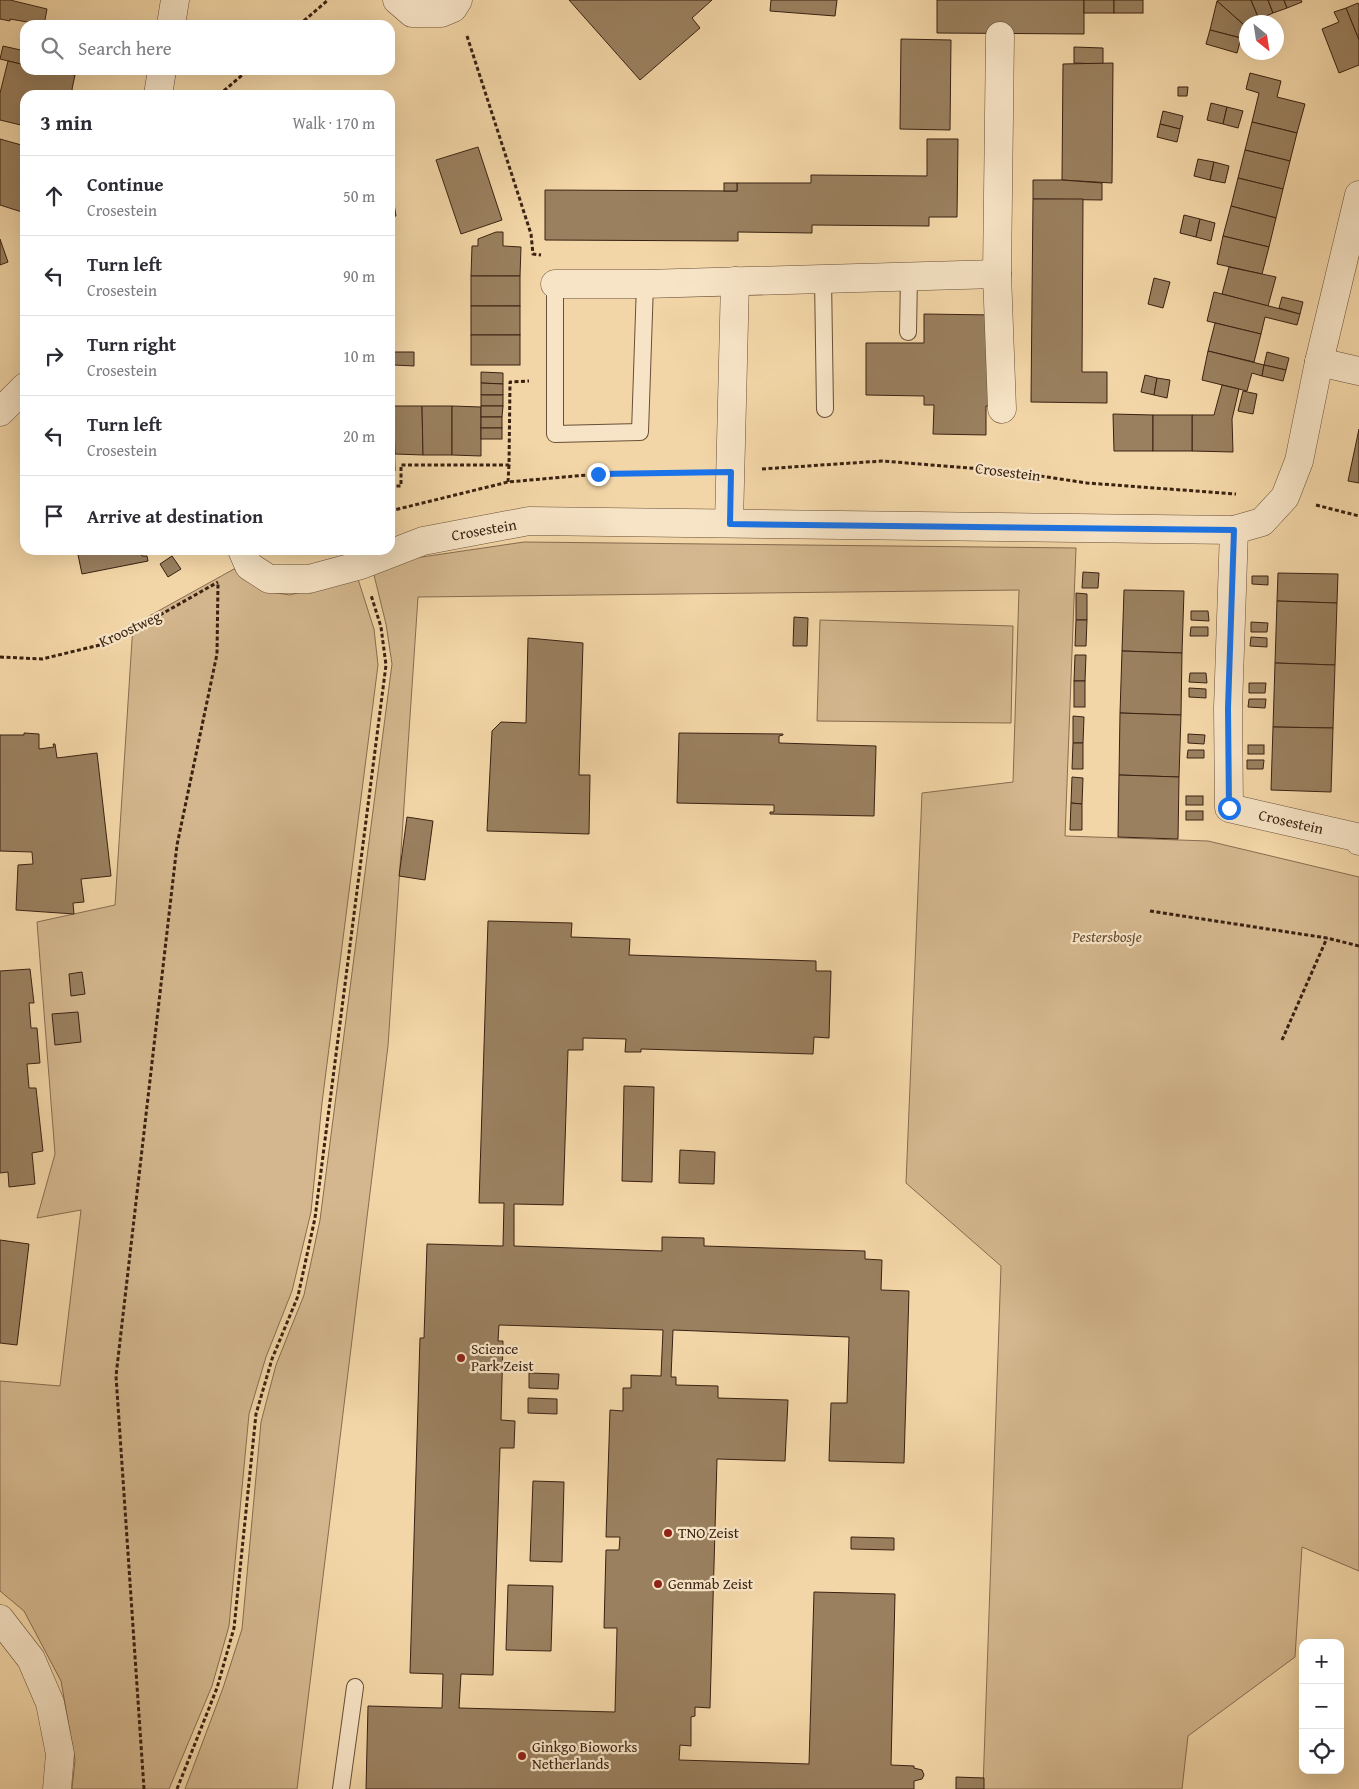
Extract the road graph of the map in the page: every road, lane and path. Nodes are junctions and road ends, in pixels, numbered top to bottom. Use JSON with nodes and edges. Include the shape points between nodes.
{"nodes":[{"id":1,"x":175,"y":0,"type":"edge"},
{"id":2,"x":328,"y":0,"type":"edge"},
{"id":3,"x":397,"y":0,"type":"edge"},
{"id":4,"x":458,"y":0,"type":"edge"},
{"id":5,"x":172,"y":20,"type":"edge"},
{"id":6,"x":306,"y":20,"type":"edge"},
{"id":7,"x":466,"y":33,"type":"dead end"},
{"id":8,"x":1000,"y":36,"type":"dead end"},
{"id":9,"x":161,"y":75,"type":"edge"},
{"id":10,"x":242,"y":75,"type":"edge"},
{"id":11,"x":159,"y":90,"type":"edge"},
{"id":12,"x":225,"y":90,"type":"edge"},
{"id":13,"x":1359,"y":195,"type":"edge"},
{"id":14,"x":533,"y":254,"type":"junction"},
{"id":15,"x":542,"y":255,"type":"dead end"},
{"id":16,"x":533,"y":264,"type":"dead end"},
{"id":17,"x":997,"y":274,"type":"junction"},
{"id":18,"x":909,"y":275,"type":"junction"},
{"id":19,"x":823,"y":278,"type":"junction"},
{"id":20,"x":735,"y":281,"type":"junction"},
{"id":21,"x":555,"y":284,"type":"joint"},
{"id":22,"x":645,"y":284,"type":"junction"},
{"id":23,"x":908,"y":332,"type":"dead end"},
{"id":24,"x":1320,"y":362,"type":"junction"},
{"id":25,"x":1359,"y":371,"type":"edge"},
{"id":26,"x":530,"y":372,"type":"dead end"},
{"id":27,"x":20,"y":392,"type":"edge"},
{"id":28,"x":825,"y":409,"type":"dead end"},
{"id":29,"x":1002,"y":409,"type":"dead end"},
{"id":30,"x":0,"y":412,"type":"edge"},
{"id":31,"x":509,"y":465,"type":"junction"},
{"id":32,"x":731,"y":472,"type":"junction"},
{"id":33,"x":508,"y":482,"type":"junction"},
{"id":34,"x":395,"y":486,"type":"edge"},
{"id":35,"x":1285,"y":497,"type":"junction"},
{"id":36,"x":395,"y":510,"type":"edge"},
{"id":37,"x":1359,"y":516,"type":"edge"},
{"id":38,"x":730,"y":524,"type":"junction"},
{"id":39,"x":1234,"y":530,"type":"junction"},
{"id":40,"x":395,"y":551,"type":"edge"},
{"id":41,"x":386,"y":555,"type":"edge"},
{"id":42,"x":246,"y":558,"type":"edge"},
{"id":43,"x":361,"y":565,"type":"junction"},
{"id":44,"x":218,"y":582,"type":"junction"},
{"id":45,"x":0,"y":657,"type":"edge"},
{"id":46,"x":1359,"y":841,"type":"edge"},
{"id":47,"x":1150,"y":911,"type":"dead end"},
{"id":48,"x":1327,"y":938,"type":"junction"},
{"id":49,"x":1359,"y":946,"type":"edge"},
{"id":50,"x":1282,"y":1040,"type":"dead end"},
{"id":51,"x":0,"y":1619,"type":"edge"},
{"id":52,"x":355,"y":1687,"type":"dead end"},
{"id":53,"x":57,"y":1789,"type":"edge"},
{"id":54,"x":144,"y":1789,"type":"edge"},
{"id":55,"x":176,"y":1789,"type":"edge"},
{"id":56,"x":341,"y":1789,"type":"edge"}],
"edges":[{"from":1,"to":5,"type":"street"},
{"from":2,"to":6,"type":"path"},
{"from":3,"to":4,"type":"street","via":[[412,13],[441,13],[452,8]]},
{"from":7,"to":14,"type":"path","via":[[531,234]]},
{"from":8,"to":17,"type":"street"},
{"from":9,"to":11,"type":"street"},
{"from":10,"to":12,"type":"path"},
{"from":13,"to":24,"type":"street","name":"Crosestein"},
{"from":14,"to":15,"type":"path"},
{"from":14,"to":16,"type":"path"},
{"from":17,"to":18,"type":"street"},
{"from":17,"to":29,"type":"street"},
{"from":18,"to":19,"type":"street"},
{"from":18,"to":23,"type":"lane"},
{"from":19,"to":20,"type":"street"},
{"from":19,"to":28,"type":"lane"},
{"from":20,"to":22,"type":"street"},
{"from":20,"to":32,"type":"street"},
{"from":21,"to":22,"type":"street"},
{"from":21,"to":22,"type":"lane","via":[[555,434],[640,432]]},
{"from":24,"to":25,"type":"street"},
{"from":24,"to":35,"type":"street","name":"Crosestein","via":[[1299,461]]},
{"from":26,"to":31,"type":"path","via":[[530,381],[510,382]]},
{"from":27,"to":30,"type":"street"},
{"from":31,"to":33,"type":"path"},
{"from":31,"to":34,"type":"path","via":[[401,465],[400,486]]},
{"from":32,"to":33,"type":"path","name":"Crosestein","via":[[598,474]]},
{"from":32,"to":35,"type":"path","name":"Crosestein","via":[[882,460],[1006,471],[1087,483]]},
{"from":32,"to":38,"type":"street"},
{"from":33,"to":36,"type":"path","name":"Crosestein"},
{"from":35,"to":37,"type":"path","name":"Crosestein"},
{"from":35,"to":39,"type":"street","name":"Crosestein","via":[[1262,522]]},
{"from":38,"to":39,"type":"street","name":"Crosestein"},
{"from":38,"to":40,"type":"street","name":"Crosestein","via":[[529,521],[423,540]]},
{"from":39,"to":46,"type":"street","name":"Crosestein","via":[[1228,708],[1229,808],[1356,837]]},
{"from":41,"to":43,"type":"street","name":"Crosestein"},
{"from":42,"to":43,"type":"street","name":"Crosestein","via":[[269,579],[309,579]]},
{"from":42,"to":44,"type":"path","name":"Kroostweg"},
{"from":43,"to":55,"type":"path","via":[[381,627],[386,665],[315,1218],[298,1296],[272,1359],[256,1414],[234,1628],[216,1688]]},
{"from":44,"to":45,"type":"path","name":"Kroostweg","via":[[108,643],[42,659]]},
{"from":44,"to":54,"type":"path","via":[[217,654],[177,845],[116,1376]]},
{"from":47,"to":48,"type":"path"},
{"from":48,"to":49,"type":"path"},
{"from":48,"to":50,"type":"path"},
{"from":51,"to":53,"type":"street","via":[[31,1659],[50,1703],[60,1754]]},
{"from":52,"to":56,"type":"lane"}]}
